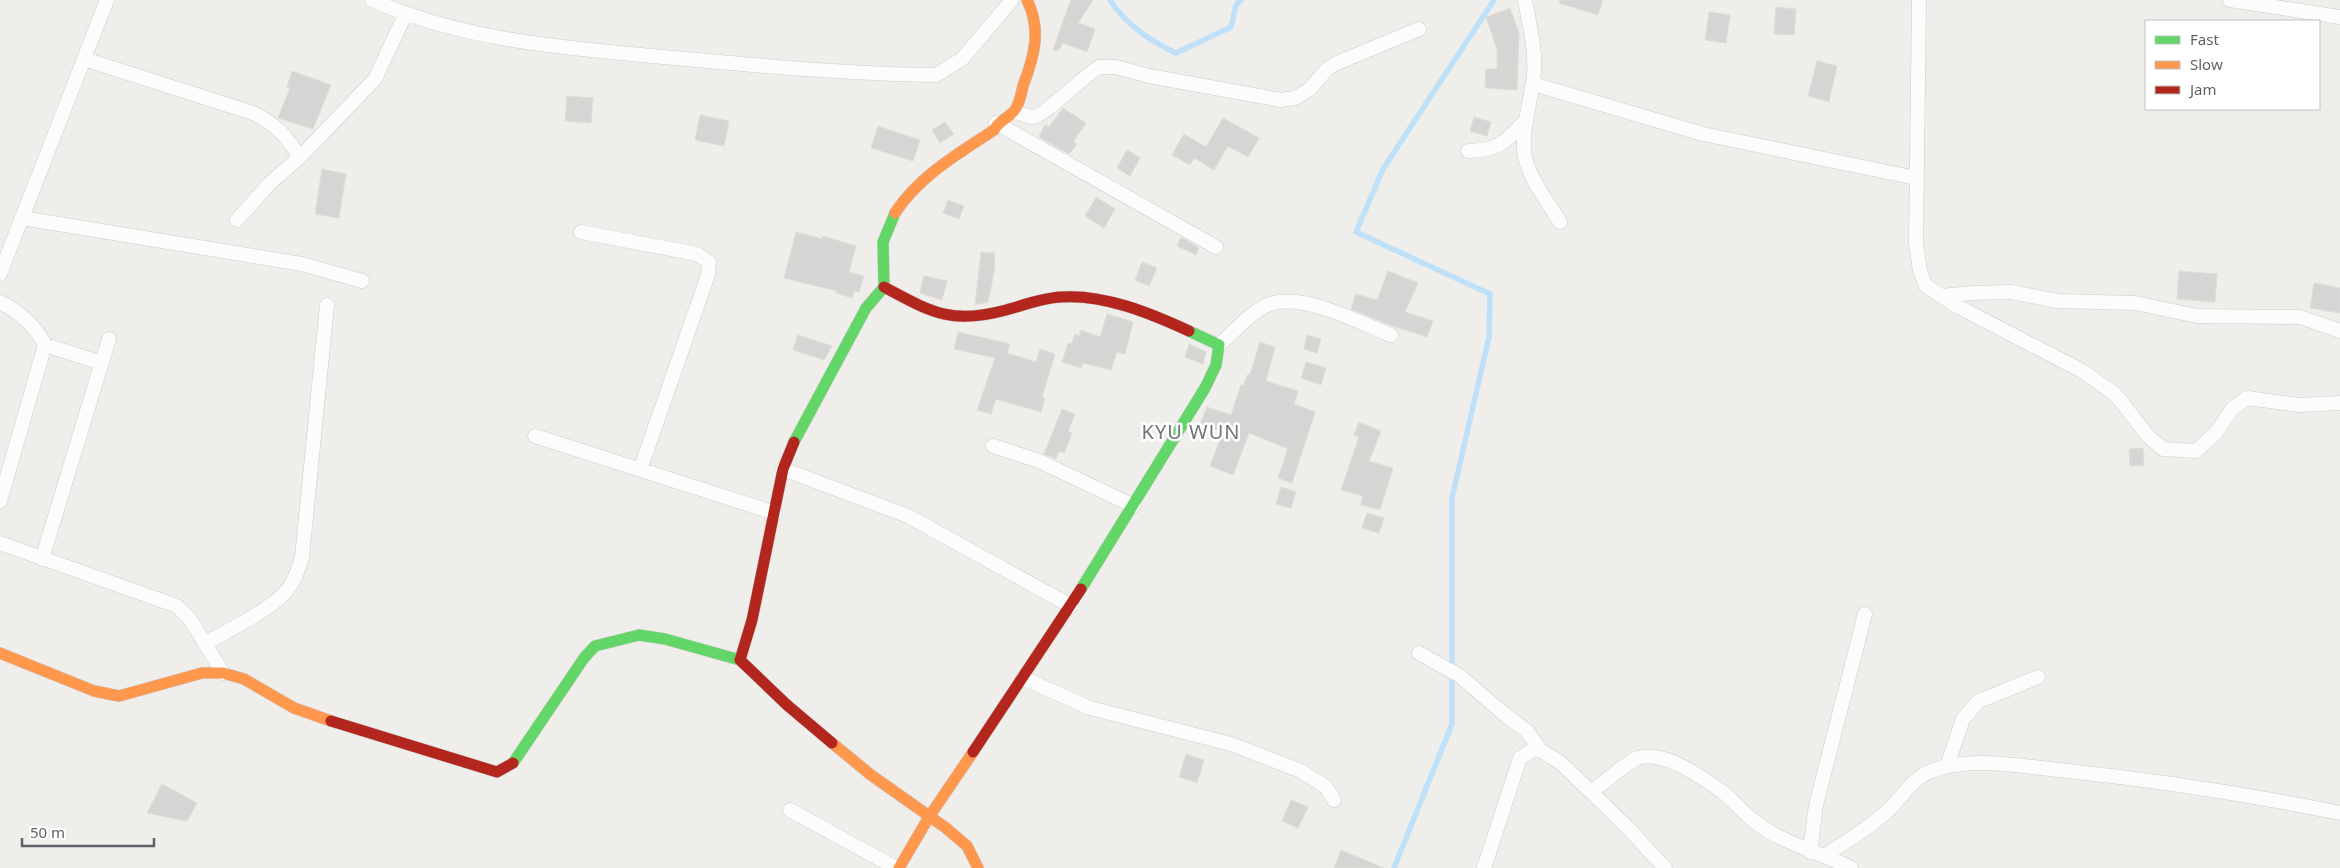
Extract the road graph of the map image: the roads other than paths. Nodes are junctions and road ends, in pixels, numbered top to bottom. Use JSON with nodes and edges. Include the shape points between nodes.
{"nodes":[{"id":1,"x":107,"y":0,"type":"edge"},
{"id":2,"x":372,"y":0,"type":"edge"},
{"id":3,"x":1012,"y":0,"type":"edge"},
{"id":4,"x":1027,"y":0,"type":"edge"},
{"id":5,"x":1525,"y":0,"type":"edge"},
{"id":6,"x":1919,"y":0,"type":"edge"},
{"id":7,"x":2230,"y":0,"type":"edge"},
{"id":8,"x":405,"y":15,"type":"junction"},
{"id":9,"x":2340,"y":16,"type":"edge"},
{"id":10,"x":1419,"y":29,"type":"dead end"},
{"id":11,"x":84,"y":59,"type":"junction"},
{"id":12,"x":1533,"y":84,"type":"junction"},
{"id":13,"x":1014,"y":112,"type":"junction"},
{"id":14,"x":1528,"y":117,"type":"junction"},
{"id":15,"x":996,"y":123,"type":"junction"},
{"id":16,"x":1468,"y":151,"type":"dead end"},
{"id":17,"x":300,"y":158,"type":"junction"},
{"id":18,"x":1916,"y":178,"type":"junction"},
{"id":19,"x":22,"y":218,"type":"junction"},
{"id":20,"x":238,"y":220,"type":"dead end"},
{"id":21,"x":1560,"y":222,"type":"dead end"},
{"id":22,"x":581,"y":232,"type":"dead end"},
{"id":23,"x":1216,"y":247,"type":"dead end"},
{"id":24,"x":0,"y":274,"type":"edge"},
{"id":25,"x":362,"y":281,"type":"dead end"},
{"id":26,"x":884,"y":287,"type":"junction"},
{"id":27,"x":1942,"y":296,"type":"junction"},
{"id":28,"x":0,"y":302,"type":"edge"},
{"id":29,"x":327,"y":305,"type":"dead end"},
{"id":30,"x":2340,"y":331,"type":"edge"},
{"id":31,"x":1391,"y":335,"type":"dead end"},
{"id":32,"x":109,"y":339,"type":"dead end"},
{"id":33,"x":45,"y":345,"type":"junction"},
{"id":34,"x":1219,"y":345,"type":"junction"},
{"id":35,"x":102,"y":364,"type":"junction"},
{"id":36,"x":2340,"y":403,"type":"edge"},
{"id":37,"x":535,"y":436,"type":"dead end"},
{"id":38,"x":993,"y":446,"type":"dead end"},
{"id":39,"x":784,"y":469,"type":"junction"},
{"id":40,"x":640,"y":470,"type":"junction"},
{"id":41,"x":0,"y":501,"type":"edge"},
{"id":42,"x":1134,"y":506,"type":"junction"},
{"id":43,"x":775,"y":513,"type":"junction"},
{"id":44,"x":0,"y":543,"type":"edge"},
{"id":45,"x":42,"y":559,"type":"junction"},
{"id":46,"x":1071,"y":606,"type":"junction"},
{"id":47,"x":1865,"y":614,"type":"dead end"},
{"id":48,"x":206,"y":643,"type":"junction"},
{"id":49,"x":0,"y":653,"type":"edge"},
{"id":50,"x":1419,"y":653,"type":"dead end"},
{"id":51,"x":740,"y":660,"type":"junction"},
{"id":52,"x":223,"y":673,"type":"junction"},
{"id":53,"x":2038,"y":677,"type":"dead end"},
{"id":54,"x":1023,"y":678,"type":"junction"},
{"id":55,"x":1540,"y":750,"type":"junction"},
{"id":56,"x":1946,"y":766,"type":"junction"},
{"id":57,"x":1592,"y":792,"type":"junction"},
{"id":58,"x":1334,"y":800,"type":"dead end"},
{"id":59,"x":790,"y":810,"type":"dead end"},
{"id":60,"x":2340,"y":813,"type":"edge"},
{"id":61,"x":928,"y":817,"type":"junction"},
{"id":62,"x":1810,"y":852,"type":"junction"},
{"id":63,"x":1825,"y":855,"type":"junction"},
{"id":64,"x":898,"y":868,"type":"edge"},
{"id":65,"x":978,"y":868,"type":"edge"},
{"id":66,"x":1484,"y":868,"type":"edge"},
{"id":67,"x":1665,"y":868,"type":"edge"},
{"id":68,"x":1851,"y":868,"type":"edge"}],
"edges":[{"from":1,"to":11,"type":"street"},
{"from":2,"to":8,"type":"street"},
{"from":3,"to":8,"type":"street","via":[[962,59],[936,75],[750,65],[572,49],[485,35]]},
{"from":4,"to":13,"type":"street","via":[[1037,36],[1032,64]]},
{"from":5,"to":12,"type":"street"},
{"from":6,"to":18,"type":"street"},
{"from":7,"to":9,"type":"street"},
{"from":8,"to":17,"type":"street","via":[[375,79]]},
{"from":10,"to":13,"type":"street","via":[[1327,69],[1310,89],[1295,98],[1281,100],[1099,67],[1044,113],[1033,117]]},
{"from":11,"to":17,"type":"street","via":[[253,113],[284,133]]},
{"from":11,"to":19,"type":"street"},
{"from":12,"to":14,"type":"street"},
{"from":12,"to":18,"type":"street","via":[[1703,134]]},
{"from":13,"to":15,"type":"street"},
{"from":14,"to":16,"type":"street","via":[[1504,143],[1488,150]]},
{"from":14,"to":21,"type":"street","via":[[1524,133],[1525,157],[1532,176]]},
{"from":15,"to":23,"type":"street"},
{"from":15,"to":26,"type":"street","via":[[994,130],[930,172],[903,199],[884,239]]},
{"from":17,"to":20,"type":"street","via":[[270,183]]},
{"from":18,"to":27,"type":"street","via":[[1916,244],[1920,271],[1926,286]]},
{"from":19,"to":24,"type":"street"},
{"from":19,"to":25,"type":"street","via":[[302,264]]},
{"from":22,"to":40,"type":"street","via":[[697,254],[709,262],[708,275]]},
{"from":26,"to":34,"type":"street","via":[[952,317],[974,317],[1061,297],[1092,299],[1122,306]]},
{"from":26,"to":39,"type":"street","via":[[866,308],[800,428]]},
{"from":27,"to":30,"type":"street","via":[[2011,292],[2058,301],[2135,303],[2197,316],[2300,317]]},
{"from":27,"to":36,"type":"street","via":[[2084,372],[2116,395],[2148,436],[2163,448],[2196,451],[2216,434],[2232,409],[2248,398],[2299,405]]},
{"from":28,"to":33,"type":"street","via":[[12,308],[38,331]]},
{"from":29,"to":48,"type":"street","via":[[302,557],[296,578],[273,603]]},
{"from":31,"to":34,"type":"street","via":[[1312,305],[1280,302],[1269,304],[1257,312]]},
{"from":32,"to":35,"type":"street"},
{"from":33,"to":35,"type":"street"},
{"from":33,"to":41,"type":"street"},
{"from":34,"to":42,"type":"street","via":[[1216,365],[1205,388]]},
{"from":35,"to":45,"type":"street"},
{"from":37,"to":40,"type":"street"},
{"from":38,"to":42,"type":"street","via":[[1039,461]]},
{"from":39,"to":43,"type":"street"},
{"from":39,"to":46,"type":"street","via":[[908,516]]},
{"from":40,"to":43,"type":"street"},
{"from":42,"to":46,"type":"street"},
{"from":43,"to":51,"type":"street"},
{"from":44,"to":45,"type":"street"},
{"from":45,"to":48,"type":"street","via":[[176,606],[190,619]]},
{"from":46,"to":54,"type":"street"},
{"from":47,"to":62,"type":"street","via":[[1816,805]]},
{"from":48,"to":52,"type":"street"},
{"from":49,"to":52,"type":"street","via":[[94,691],[119,696],[202,673]]},
{"from":50,"to":55,"type":"street","via":[[1460,676],[1527,730]]},
{"from":51,"to":52,"type":"street","via":[[639,635],[595,646],[524,749],[512,764],[497,772],[318,717],[294,708],[244,679]]},
{"from":51,"to":61,"type":"street","via":[[787,705]]},
{"from":53,"to":56,"type":"street","via":[[1979,700],[1964,719]]},
{"from":54,"to":58,"type":"street","via":[[1090,708],[1231,744],[1301,771],[1326,787]]},
{"from":54,"to":61,"type":"street"},
{"from":55,"to":57,"type":"street","via":[[1561,763]]},
{"from":55,"to":66,"type":"street","via":[[1531,750],[1520,758]]},
{"from":56,"to":60,"type":"street","via":[[1956,763],[2004,765],[2123,776],[2245,794]]},
{"from":56,"to":63,"type":"street","via":[[1929,771],[1861,833]]},
{"from":57,"to":62,"type":"street","via":[[1637,758],[1657,757],[1679,764],[1725,794],[1755,822]]},
{"from":57,"to":67,"type":"street"},
{"from":59,"to":64,"type":"street"},
{"from":61,"to":64,"type":"street"},
{"from":61,"to":65,"type":"street","via":[[967,846]]},
{"from":62,"to":63,"type":"street"},
{"from":63,"to":68,"type":"street"}]}
